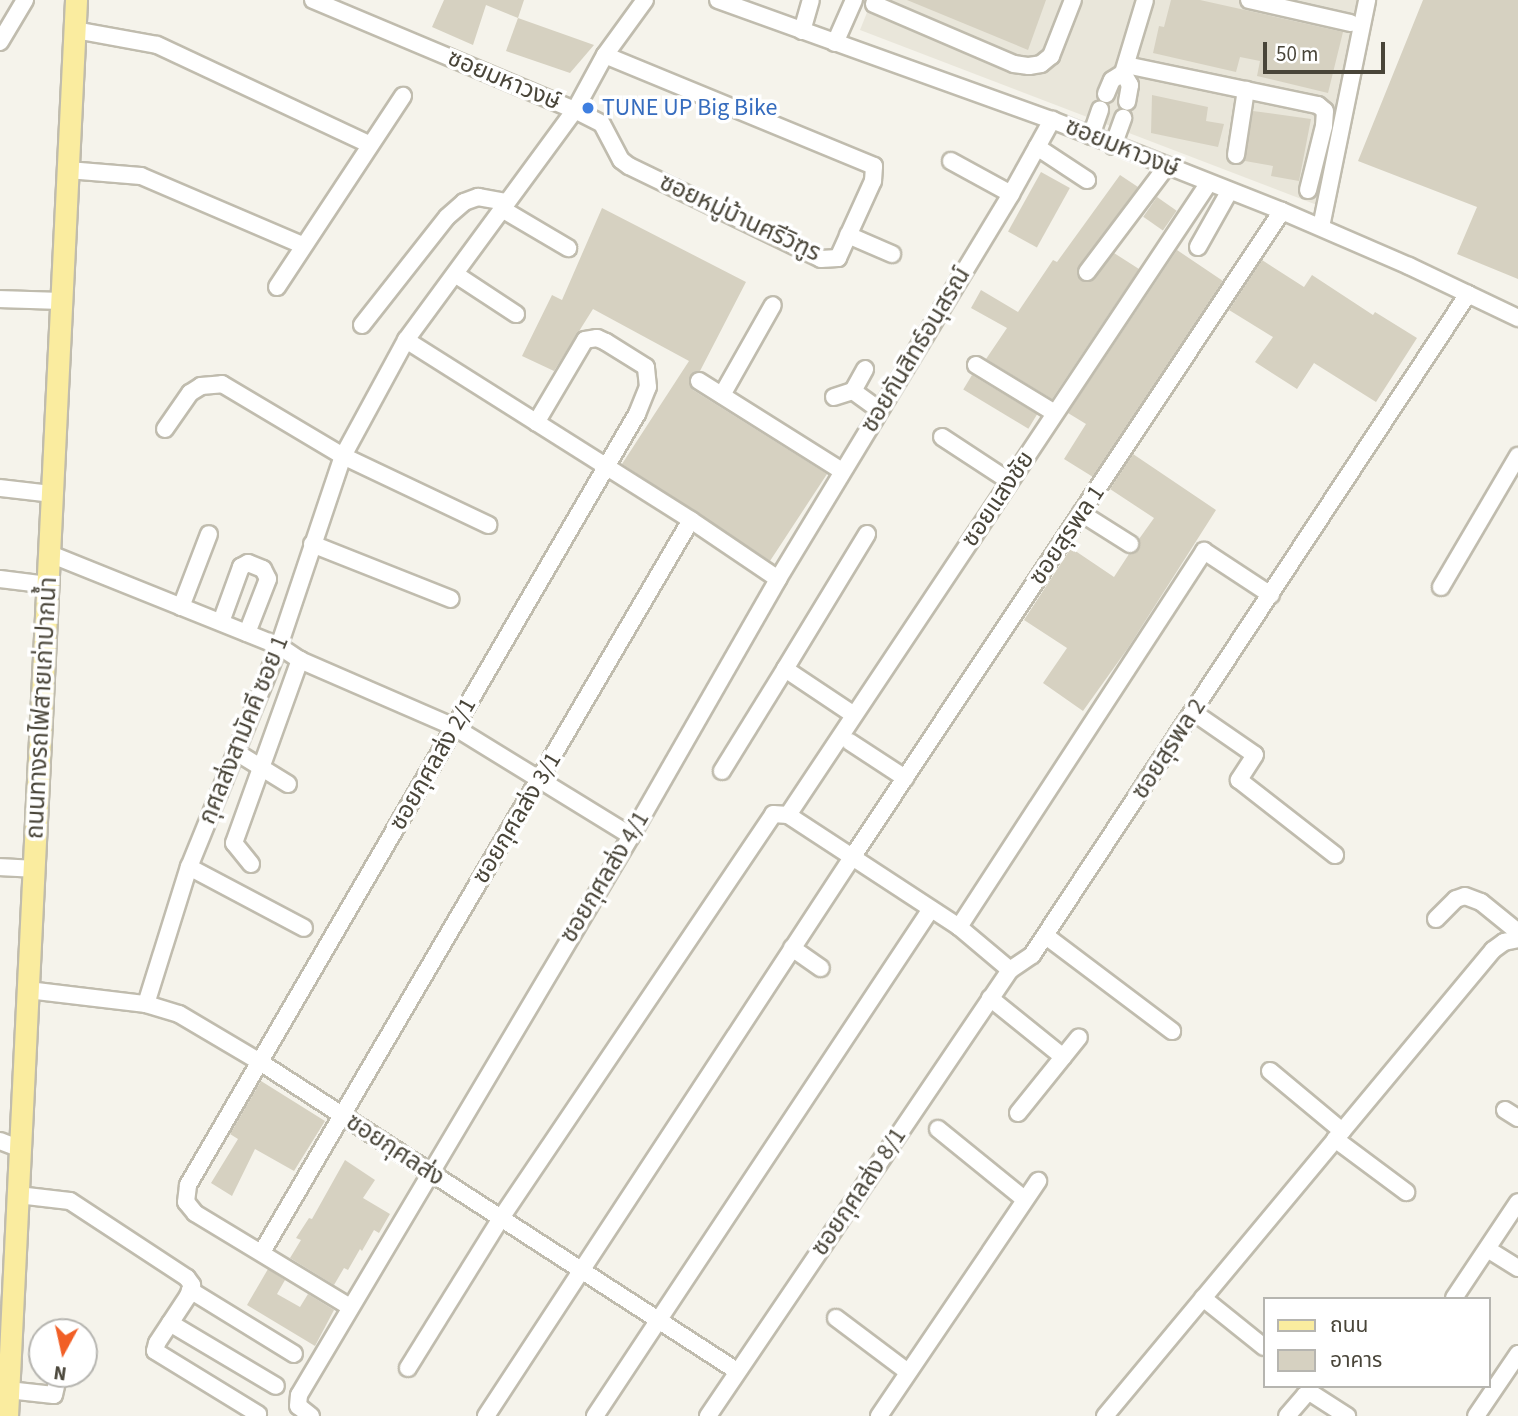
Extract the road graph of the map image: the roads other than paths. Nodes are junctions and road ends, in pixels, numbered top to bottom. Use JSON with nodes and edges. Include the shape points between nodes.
{"nodes":[{"id":1,"x":25,"y":0,"type":"edge"},
{"id":2,"x":76,"y":0,"type":"edge"},
{"id":3,"x":313,"y":0,"type":"edge"},
{"id":4,"x":645,"y":0,"type":"edge"},
{"id":5,"x":718,"y":0,"type":"edge"},
{"id":6,"x":811,"y":0,"type":"edge"},
{"id":7,"x":854,"y":0,"type":"edge"},
{"id":8,"x":1144,"y":0,"type":"edge"},
{"id":9,"x":1249,"y":0,"type":"edge"},
{"id":10,"x":1367,"y":0,"type":"edge"},
{"id":11,"x":1071,"y":1,"type":"edge"},
{"id":12,"x":874,"y":4,"type":"dead end"},
{"id":13,"x":1350,"y":23,"type":"dead end"},
{"id":14,"x":75,"y":30,"type":"junction"},
{"id":15,"x":802,"y":31,"type":"junction"},
{"id":16,"x":0,"y":42,"type":"edge"},
{"id":17,"x":835,"y":43,"type":"junction"},
{"id":18,"x":605,"y":55,"type":"junction"},
{"id":19,"x":1124,"y":69,"type":"junction"},
{"id":20,"x":1246,"y":90,"type":"junction"},
{"id":21,"x":1106,"y":94,"type":"dead end"},
{"id":22,"x":403,"y":96,"type":"dead end"},
{"id":23,"x":575,"y":110,"type":"junction"},
{"id":24,"x":1100,"y":110,"type":"dead end"},
{"id":25,"x":1052,"y":120,"type":"junction"},
{"id":26,"x":1091,"y":136,"type":"junction"},
{"id":27,"x":370,"y":145,"type":"junction"},
{"id":28,"x":1113,"y":146,"type":"junction"},
{"id":29,"x":1037,"y":147,"type":"junction"},
{"id":30,"x":1236,"y":155,"type":"dead end"},
{"id":31,"x":951,"y":160,"type":"dead end"},
{"id":32,"x":1167,"y":166,"type":"junction"},
{"id":33,"x":68,"y":170,"type":"junction"},
{"id":34,"x":1087,"y":180,"type":"dead end"},
{"id":35,"x":1208,"y":184,"type":"junction"},
{"id":36,"x":1308,"y":190,"type":"dead end"},
{"id":37,"x":1230,"y":192,"type":"junction"},
{"id":38,"x":1011,"y":194,"type":"junction"},
{"id":39,"x":505,"y":205,"type":"junction"},
{"id":40,"x":1282,"y":211,"type":"junction"},
{"id":41,"x":1321,"y":227,"type":"junction"},
{"id":42,"x":848,"y":235,"type":"junction"},
{"id":43,"x":302,"y":245,"type":"junction"},
{"id":44,"x":1198,"y":247,"type":"dead end"},
{"id":45,"x":568,"y":248,"type":"dead end"},
{"id":46,"x":892,"y":254,"type":"dead end"},
{"id":47,"x":1087,"y":272,"type":"dead end"},
{"id":48,"x":454,"y":274,"type":"junction"},
{"id":49,"x":277,"y":287,"type":"dead end"},
{"id":50,"x":1468,"y":294,"type":"junction"},
{"id":51,"x":0,"y":299,"type":"edge"},
{"id":52,"x":62,"y":301,"type":"junction"},
{"id":53,"x":773,"y":305,"type":"dead end"},
{"id":54,"x":516,"y":314,"type":"dead end"},
{"id":55,"x":1518,"y":317,"type":"edge"},
{"id":56,"x":362,"y":325,"type":"dead end"},
{"id":57,"x":406,"y":340,"type":"junction"},
{"id":58,"x":976,"y":365,"type":"dead end"},
{"id":59,"x":865,"y":369,"type":"dead end"},
{"id":60,"x":699,"y":381,"type":"dead end"},
{"id":61,"x":853,"y":391,"type":"junction"},
{"id":62,"x":722,"y":396,"type":"junction"},
{"id":63,"x":834,"y":397,"type":"dead end"},
{"id":64,"x":879,"y":410,"type":"junction"},
{"id":65,"x":1055,"y":413,"type":"junction"},
{"id":66,"x":536,"y":423,"type":"junction"},
{"id":67,"x":166,"y":429,"type":"dead end"},
{"id":68,"x":942,"y":437,"type":"dead end"},
{"id":69,"x":343,"y":456,"type":"junction"},
{"id":70,"x":1518,"y":456,"type":"edge"},
{"id":71,"x":607,"y":466,"type":"junction"},
{"id":72,"x":842,"y":471,"type":"junction"},
{"id":73,"x":1009,"y":481,"type":"junction"},
{"id":74,"x":0,"y":488,"type":"edge"},
{"id":75,"x":52,"y":494,"type":"junction"},
{"id":76,"x":1081,"y":513,"type":"junction"},
{"id":77,"x":691,"y":520,"type":"junction"},
{"id":78,"x":488,"y":526,"type":"dead end"},
{"id":79,"x":209,"y":534,"type":"dead end"},
{"id":80,"x":867,"y":534,"type":"dead end"},
{"id":81,"x":312,"y":544,"type":"junction"},
{"id":82,"x":1130,"y":544,"type":"dead end"},
{"id":83,"x":50,"y":554,"type":"junction"},
{"id":84,"x":0,"y":579,"type":"edge"},
{"id":85,"x":778,"y":579,"type":"junction"},
{"id":86,"x":48,"y":585,"type":"junction"},
{"id":87,"x":1441,"y":587,"type":"dead end"},
{"id":88,"x":1270,"y":595,"type":"junction"},
{"id":89,"x":451,"y":599,"type":"dead end"},
{"id":90,"x":181,"y":607,"type":"junction"},
{"id":91,"x":221,"y":622,"type":"junction"},
{"id":92,"x":247,"y":633,"type":"junction"},
{"id":93,"x":279,"y":646,"type":"junction"},
{"id":94,"x":300,"y":660,"type":"junction"},
{"id":95,"x":785,"y":669,"type":"junction"},
{"id":96,"x":1193,"y":712,"type":"junction"},
{"id":97,"x":854,"y":715,"type":"junction"},
{"id":98,"x":454,"y":727,"type":"junction"},
{"id":99,"x":850,"y":742,"type":"dead end"},
{"id":100,"x":236,"y":752,"type":"junction"},
{"id":101,"x":262,"y":768,"type":"junction"},
{"id":102,"x":722,"y":771,"type":"dead end"},
{"id":103,"x":905,"y":778,"type":"junction"},
{"id":104,"x":541,"y":779,"type":"junction"},
{"id":105,"x":289,"y":784,"type":"dead end"},
{"id":106,"x":788,"y":815,"type":"junction"},
{"id":107,"x":631,"y":836,"type":"junction"},
{"id":108,"x":1335,"y":855,"type":"dead end"},
{"id":109,"x":851,"y":859,"type":"junction"},
{"id":110,"x":251,"y":864,"type":"dead end"},
{"id":111,"x":0,"y":867,"type":"edge"},
{"id":112,"x":189,"y":867,"type":"junction"},
{"id":113,"x":34,"y":869,"type":"junction"},
{"id":114,"x":931,"y":909,"type":"junction"},
{"id":115,"x":1436,"y":919,"type":"dead end"},
{"id":116,"x":959,"y":927,"type":"junction"},
{"id":117,"x":304,"y":929,"type":"dead end"},
{"id":118,"x":1518,"y":932,"type":"edge"},
{"id":119,"x":1046,"y":936,"type":"junction"},
{"id":120,"x":1518,"y":939,"type":"edge"},
{"id":121,"x":792,"y":948,"type":"junction"},
{"id":122,"x":821,"y":968,"type":"dead end"},
{"id":123,"x":1010,"y":970,"type":"junction"},
{"id":124,"x":28,"y":990,"type":"junction"},
{"id":125,"x":990,"y":998,"type":"junction"},
{"id":126,"x":146,"y":1004,"type":"junction"},
{"id":127,"x":1172,"y":1031,"type":"dead end"},
{"id":128,"x":1079,"y":1037,"type":"dead end"},
{"id":129,"x":1063,"y":1057,"type":"junction"},
{"id":130,"x":260,"y":1062,"type":"junction"},
{"id":131,"x":1270,"y":1071,"type":"dead end"},
{"id":132,"x":1018,"y":1113,"type":"dead end"},
{"id":133,"x":341,"y":1115,"type":"junction"},
{"id":134,"x":938,"y":1129,"type":"dead end"},
{"id":135,"x":1339,"y":1135,"type":"junction"},
{"id":136,"x":0,"y":1141,"type":"edge"},
{"id":137,"x":20,"y":1149,"type":"junction"},
{"id":138,"x":428,"y":1173,"type":"junction"},
{"id":139,"x":1038,"y":1181,"type":"dead end"},
{"id":140,"x":1406,"y":1192,"type":"dead end"},
{"id":141,"x":1024,"y":1199,"type":"junction"},
{"id":142,"x":1518,"y":1202,"type":"edge"},
{"id":143,"x":12,"y":1205,"type":"edge"},
{"id":144,"x":501,"y":1218,"type":"junction"},
{"id":145,"x":1489,"y":1250,"type":"junction"},
{"id":146,"x":262,"y":1252,"type":"junction"},
{"id":147,"x":1518,"y":1268,"type":"edge"},
{"id":148,"x":580,"y":1269,"type":"junction"},
{"id":149,"x":7,"y":1276,"type":"edge"},
{"id":150,"x":190,"y":1290,"type":"junction"},
{"id":151,"x":1455,"y":1297,"type":"edge"},
{"id":152,"x":1203,"y":1298,"type":"junction"},
{"id":153,"x":350,"y":1307,"type":"junction"},
{"id":154,"x":836,"y":1318,"type":"dead end"},
{"id":155,"x":658,"y":1319,"type":"junction"},
{"id":156,"x":170,"y":1323,"type":"junction"},
{"id":157,"x":1262,"y":1345,"type":"edge"},
{"id":158,"x":295,"y":1354,"type":"dead end"},
{"id":159,"x":1518,"y":1354,"type":"edge"},
{"id":160,"x":408,"y":1368,"type":"dead end"},
{"id":161,"x":737,"y":1371,"type":"junction"},
{"id":162,"x":908,"y":1372,"type":"junction"},
{"id":163,"x":276,"y":1386,"type":"dead end"},
{"id":164,"x":56,"y":1388,"type":"edge"},
{"id":165,"x":1490,"y":1389,"type":"edge"},
{"id":166,"x":8,"y":1391,"type":"junction"},
{"id":167,"x":258,"y":1414,"type":"dead end"},
{"id":168,"x":7,"y":1416,"type":"edge"},
{"id":169,"x":311,"y":1416,"type":"edge"},
{"id":170,"x":486,"y":1416,"type":"edge"},
{"id":171,"x":595,"y":1416,"type":"edge"},
{"id":172,"x":708,"y":1416,"type":"edge"},
{"id":173,"x":879,"y":1416,"type":"edge"},
{"id":174,"x":1105,"y":1416,"type":"edge"},
{"id":175,"x":1287,"y":1416,"type":"edge"},
{"id":176,"x":1347,"y":1416,"type":"edge"},
{"id":177,"x":1476,"y":1416,"type":"edge"}],
"edges":[{"from":1,"to":16,"type":"street"},
{"from":2,"to":14,"type":"main road","name":"ถนนทางรถไฟสายเก่าปากน้ำ"},
{"from":3,"to":23,"type":"street","name":"ซอยมหาวงษ์"},
{"from":4,"to":18,"type":"street","name":"ซอยมหาวงษ์"},
{"from":5,"to":15,"type":"street","name":"ซอยมหาวงษ์"},
{"from":6,"to":15,"type":"street"},
{"from":7,"to":17,"type":"street"},
{"from":8,"to":19,"type":"street"},
{"from":9,"to":13,"type":"street"},
{"from":10,"to":41,"type":"street"},
{"from":11,"to":12,"type":"street","via":[[1051,55],[1041,64],[1029,66],[1014,64]]},
{"from":14,"to":27,"type":"street","via":[[157,45]]},
{"from":14,"to":33,"type":"main road","name":"ถนนทางรถไฟสายเก่าปากน้ำ"},
{"from":15,"to":17,"type":"street","name":"ซอยมหาวงษ์"},
{"from":17,"to":25,"type":"street","name":"ซอยมหาวงษ์"},
{"from":18,"to":23,"type":"street","name":"ซอยมหาวงษ์"},
{"from":18,"to":42,"type":"street","name":"ซอยหมู่บ้านศรีวิฑูร","via":[[874,166],[873,181]]},
{"from":19,"to":20,"type":"street"},
{"from":19,"to":21,"type":"street"},
{"from":19,"to":28,"type":"street","via":[[1130,85]]},
{"from":20,"to":30,"type":"street"},
{"from":20,"to":36,"type":"street","via":[[1323,108],[1324,126]]},
{"from":22,"to":27,"type":"street"},
{"from":23,"to":39,"type":"street","name":"กุศลส่งสามัคคี ซอย 1"},
{"from":23,"to":42,"type":"street","name":"ซอยหมู่บ้านศรีวิฑูร","via":[[603,124],[621,160],[629,166],[821,259],[838,258]]},
{"from":24,"to":26,"type":"street"},
{"from":25,"to":26,"type":"street","name":"ซอยมหาวงษ์"},
{"from":25,"to":29,"type":"street","name":"ซอยกันสิทธ์อนุสรณ์"},
{"from":26,"to":28,"type":"street","name":"ซอยมหาวงษ์"},
{"from":27,"to":43,"type":"street"},
{"from":28,"to":32,"type":"street","name":"ซอยมหาวงษ์"},
{"from":29,"to":34,"type":"street"},
{"from":29,"to":38,"type":"street","name":"ซอยกันสิทธ์อนุสรณ์"},
{"from":31,"to":38,"type":"street"},
{"from":32,"to":35,"type":"street","name":"ซอยมหาวงษ์"},
{"from":32,"to":47,"type":"street"},
{"from":33,"to":43,"type":"street","via":[[141,176]]},
{"from":33,"to":52,"type":"main road","name":"ถนนทางรถไฟสายเก่าปากน้ำ"},
{"from":35,"to":37,"type":"street","name":"ซอยมหาวงษ์"},
{"from":35,"to":65,"type":"street","name":"ซอยแสงชัย"},
{"from":37,"to":40,"type":"street","name":"ซอยมหาวงษ์"},
{"from":37,"to":44,"type":"street"},
{"from":38,"to":64,"type":"street","name":"ซอยกันสิทธ์อนุสรณ์"},
{"from":39,"to":45,"type":"street"},
{"from":39,"to":48,"type":"street","name":"กุศลส่งสามัคคี ซอย 1"},
{"from":39,"to":56,"type":"street","via":[[478,197],[464,202],[447,217]]},
{"from":40,"to":41,"type":"street","name":"ซอยมหาวงษ์"},
{"from":40,"to":76,"type":"street","name":"ซอยสุรพล 1"},
{"from":41,"to":50,"type":"street","name":"ซอยมหาวงษ์"},
{"from":42,"to":46,"type":"street"},
{"from":43,"to":49,"type":"street"},
{"from":48,"to":54,"type":"street"},
{"from":48,"to":57,"type":"street","name":"กุศลส่งสามัคคี ซอย 1"},
{"from":50,"to":55,"type":"street","name":"ซอยมหาวงษ์"},
{"from":50,"to":88,"type":"street","name":"ซอยสุรพล 2"},
{"from":51,"to":52,"type":"street"},
{"from":52,"to":75,"type":"main road","name":"ถนนทางรถไฟสายเก่าปากน้ำ"},
{"from":53,"to":62,"type":"street"},
{"from":57,"to":66,"type":"street"},
{"from":57,"to":69,"type":"street","name":"กุศลส่งสามัคคี ซอย 1"},
{"from":58,"to":65,"type":"street"},
{"from":59,"to":61,"type":"street"},
{"from":60,"to":62,"type":"street"},
{"from":61,"to":63,"type":"street"},
{"from":61,"to":64,"type":"street"},
{"from":62,"to":72,"type":"street"},
{"from":64,"to":72,"type":"street","name":"ซอยกันสิทธ์อนุสรณ์"},
{"from":65,"to":73,"type":"street","name":"ซอยแสงชัย"},
{"from":66,"to":71,"type":"street"},
{"from":66,"to":71,"type":"street","name":"ซอยกุศลส่ง 2/1","via":[[585,340],[597,338],[638,359],[646,367],[648,387]]},
{"from":67,"to":69,"type":"street","via":[[190,393],[201,386],[222,384]]},
{"from":68,"to":73,"type":"street"},
{"from":69,"to":78,"type":"street"},
{"from":69,"to":81,"type":"street","name":"กุศลส่งสามัคคี ซอย 1"},
{"from":70,"to":87,"type":"street"},
{"from":71,"to":77,"type":"street"},
{"from":71,"to":98,"type":"street","name":"ซอยกุศลส่ง 2/1"},
{"from":72,"to":85,"type":"street","name":"ซอยกันสิทธ์อนุสรณ์"},
{"from":73,"to":97,"type":"street","name":"ซอยแสงชัย"},
{"from":74,"to":75,"type":"street"},
{"from":75,"to":83,"type":"main road","name":"ถนนทางรถไฟสายเก่าปากน้ำ"},
{"from":76,"to":82,"type":"street"},
{"from":76,"to":103,"type":"street","name":"ซอยสุรพล 1"},
{"from":77,"to":85,"type":"street"},
{"from":77,"to":104,"type":"street","name":"ซอยกุศลส่ง 3/1"},
{"from":79,"to":90,"type":"street"},
{"from":80,"to":95,"type":"street"},
{"from":81,"to":89,"type":"street"},
{"from":81,"to":93,"type":"street","name":"กุศลส่งสามัคคี ซอย 1"},
{"from":83,"to":86,"type":"main road","name":"ถนนทางรถไฟสายเก่าปากน้ำ"},
{"from":83,"to":90,"type":"street"},
{"from":84,"to":86,"type":"street"},
{"from":85,"to":107,"type":"street","name":"ซอยกุศลส่ง 4/1"},
{"from":86,"to":113,"type":"main road","name":"ถนนทางรถไฟสายเก่าปากน้ำ"},
{"from":88,"to":96,"type":"street","name":"ซอยสุรพล 2"},
{"from":88,"to":116,"type":"street","via":[[1204,551]]},
{"from":90,"to":91,"type":"street"},
{"from":91,"to":92,"type":"street"},
{"from":91,"to":92,"type":"street","via":[[241,567],[248,563],[263,569],[268,579]]},
{"from":92,"to":93,"type":"street"},
{"from":93,"to":94,"type":"street"},
{"from":93,"to":100,"type":"street","name":"กุศลส่งสามัคคี ซอย 1"},
{"from":94,"to":98,"type":"street"},
{"from":94,"to":101,"type":"street"},
{"from":95,"to":97,"type":"street"},
{"from":95,"to":102,"type":"street"},
{"from":96,"to":108,"type":"street","via":[[1255,755],[1239,780]]},
{"from":96,"to":119,"type":"street","name":"ซอยสุรพล 2"},
{"from":97,"to":106,"type":"street","name":"ซอยแสงชัย"},
{"from":98,"to":104,"type":"street"},
{"from":98,"to":130,"type":"street","name":"ซอยกุศลส่ง 2/1"},
{"from":99,"to":103,"type":"street"},
{"from":100,"to":101,"type":"street"},
{"from":100,"to":112,"type":"street","name":"กุศลส่งสามัคคี ซอย 1"},
{"from":101,"to":105,"type":"street"},
{"from":101,"to":110,"type":"street","via":[[234,843]]},
{"from":103,"to":109,"type":"street","name":"ซอยสุรพล 1"},
{"from":104,"to":107,"type":"street"},
{"from":104,"to":133,"type":"street","name":"ซอยกุศลส่ง 3/1"},
{"from":106,"to":109,"type":"street"},
{"from":106,"to":144,"type":"street","via":[[780,812],[767,819]]},
{"from":107,"to":138,"type":"street","name":"ซอยกุศลส่ง 4/1"},
{"from":109,"to":114,"type":"street"},
{"from":109,"to":121,"type":"street","name":"ซอยสุรพล 1"},
{"from":111,"to":113,"type":"street"},
{"from":112,"to":117,"type":"street"},
{"from":112,"to":126,"type":"street","name":"กุศลส่งสามัคคี ซอย 1"},
{"from":113,"to":124,"type":"main road","name":"ถนนทางรถไฟสายเก่าปากน้ำ"},
{"from":114,"to":116,"type":"street"},
{"from":114,"to":155,"type":"street"},
{"from":115,"to":118,"type":"street","via":[[1465,896],[1481,902]]},
{"from":116,"to":123,"type":"street"},
{"from":119,"to":123,"type":"street","name":"ซอยสุรพล 2"},
{"from":119,"to":127,"type":"street"},
{"from":120,"to":135,"type":"street","via":[[1493,950]]},
{"from":121,"to":122,"type":"street"},
{"from":121,"to":148,"type":"street","name":"ซอยสุรพล 1"},
{"from":123,"to":125,"type":"street","name":"ซอยกุศลส่ง 8/1"},
{"from":124,"to":126,"type":"street","name":"ซอยกุศลส่ง"},
{"from":124,"to":137,"type":"main road","name":"ถนนทางรถไฟสายเก่าปากน้ำ"},
{"from":125,"to":129,"type":"street"},
{"from":125,"to":161,"type":"street","name":"ซอยกุศลส่ง 8/1"},
{"from":126,"to":130,"type":"street","name":"ซอยกุศลส่ง","via":[[179,1014]]},
{"from":128,"to":129,"type":"street"},
{"from":129,"to":132,"type":"street"},
{"from":130,"to":133,"type":"street","name":"ซอยกุศลส่ง"},
{"from":130,"to":146,"type":"street","name":"ซอยกุศลส่ง 2/1","via":[[188,1185],[186,1202],[195,1213]]},
{"from":131,"to":135,"type":"street"},
{"from":133,"to":138,"type":"street","name":"ซอยกุศลส่ง"},
{"from":133,"to":146,"type":"street","name":"ซอยกุศลส่ง 3/1"},
{"from":134,"to":141,"type":"street"},
{"from":135,"to":140,"type":"street"},
{"from":135,"to":152,"type":"street"},
{"from":136,"to":137,"type":"street"},
{"from":137,"to":143,"type":"main road","name":"ถนนทางรถไฟสายเก่าปากน้ำ"},
{"from":138,"to":144,"type":"street","name":"ซอยกุศลส่ง"},
{"from":138,"to":153,"type":"street","name":"ซอยกุศลส่ง 4/1"},
{"from":139,"to":141,"type":"street"},
{"from":141,"to":162,"type":"street"},
{"from":142,"to":145,"type":"street"},
{"from":143,"to":149,"type":"main road","name":"ถนนทางรถไฟสายเก่าปากน้ำ"},
{"from":143,"to":150,"type":"street","via":[[70,1201],[187,1278]]},
{"from":144,"to":148,"type":"street","name":"ซอยกุศลส่ง"},
{"from":144,"to":160,"type":"street"},
{"from":145,"to":147,"type":"street"},
{"from":145,"to":151,"type":"street"},
{"from":146,"to":153,"type":"street"},
{"from":148,"to":155,"type":"street","name":"ซอยกุศลส่ง"},
{"from":148,"to":170,"type":"street","name":"ซอยสุรพล 1"},
{"from":149,"to":166,"type":"main road","name":"ถนนทางรถไฟสายเก่าปากน้ำ"},
{"from":150,"to":156,"type":"street"},
{"from":150,"to":158,"type":"street"},
{"from":152,"to":157,"type":"street"},
{"from":152,"to":174,"type":"street"},
{"from":153,"to":169,"type":"street","name":"ซอยกุศลส่ง 4/1","via":[[299,1395],[298,1406]]},
{"from":154,"to":162,"type":"street"},
{"from":155,"to":161,"type":"street","name":"ซอยกุศลส่ง"},
{"from":155,"to":171,"type":"street"},
{"from":156,"to":163,"type":"street"},
{"from":156,"to":167,"type":"street","via":[[157,1343],[159,1356]]},
{"from":159,"to":165,"type":"street"},
{"from":161,"to":172,"type":"street","name":"ซอยกุศลส่ง 8/1"},
{"from":162,"to":173,"type":"street"},
{"from":164,"to":166,"type":"street","via":[[54,1395]]},
{"from":165,"to":177,"type":"street"},
{"from":166,"to":168,"type":"main road","name":"ถนนทางรถไฟสายเก่าปากน้ำ"},
{"from":175,"to":176,"type":"street","via":[[1311,1393]]}]}
